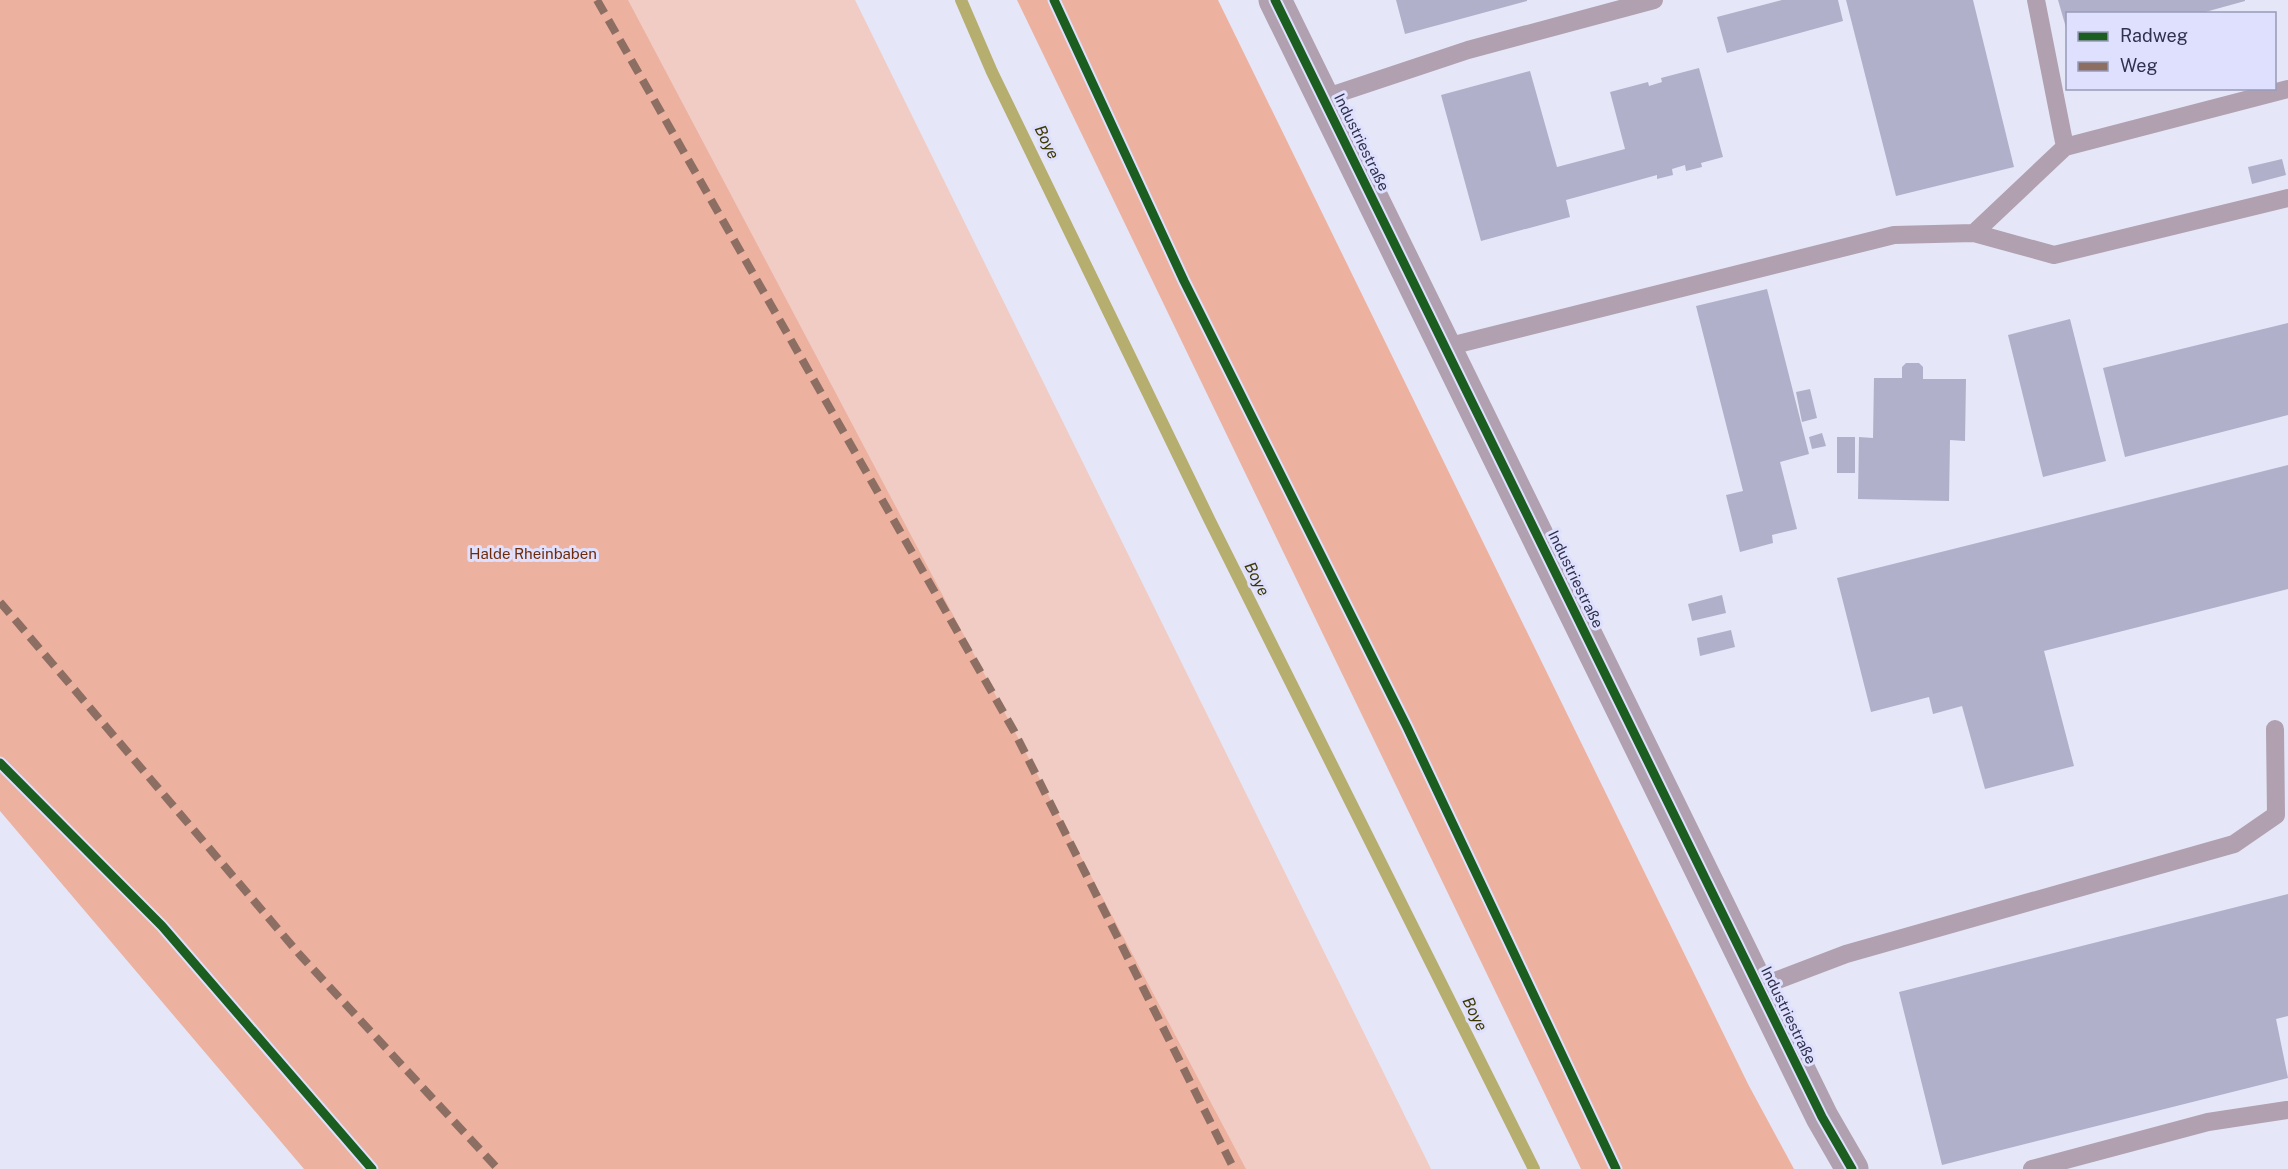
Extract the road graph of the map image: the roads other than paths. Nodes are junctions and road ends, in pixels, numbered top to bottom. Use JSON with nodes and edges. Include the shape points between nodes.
{"nodes":[{"id":1,"x":1275,"y":0,"type":"edge"},
{"id":2,"x":1654,"y":0,"type":"edge"},
{"id":3,"x":2036,"y":0,"type":"edge"},
{"id":4,"x":2288,"y":89,"type":"edge"},
{"id":5,"x":1324,"y":98,"type":"junction"},
{"id":6,"x":2065,"y":147,"type":"junction"},
{"id":7,"x":2288,"y":198,"type":"edge"},
{"id":8,"x":1974,"y":232,"type":"junction"},
{"id":9,"x":1446,"y":347,"type":"junction"},
{"id":10,"x":2275,"y":729,"type":"dead end"},
{"id":11,"x":1759,"y":987,"type":"junction"},
{"id":12,"x":2287,"y":1110,"type":"edge"},
{"id":13,"x":1852,"y":1169,"type":"edge"},
{"id":14,"x":2032,"y":1169,"type":"edge"}],
"edges":[{"from":1,"to":5,"type":"street","name":"Industriestraße"},
{"from":2,"to":5,"type":"lane","via":[[1468,50]]},
{"from":3,"to":6,"type":"lane"},
{"from":4,"to":6,"type":"lane"},
{"from":5,"to":9,"type":"street","name":"Industriestraße"},
{"from":6,"to":8,"type":"lane"},
{"from":7,"to":8,"type":"lane","via":[[2054,255]]},
{"from":8,"to":9,"type":"lane","via":[[1894,234]]},
{"from":9,"to":11,"type":"street","name":"Industriestraße"},
{"from":10,"to":11,"type":"lane","via":[[2276,815],[2234,844],[1846,954]]},
{"from":11,"to":13,"type":"street","name":"Industriestraße","via":[[1822,1118]]},
{"from":12,"to":14,"type":"lane","via":[[2208,1122]]}]}
